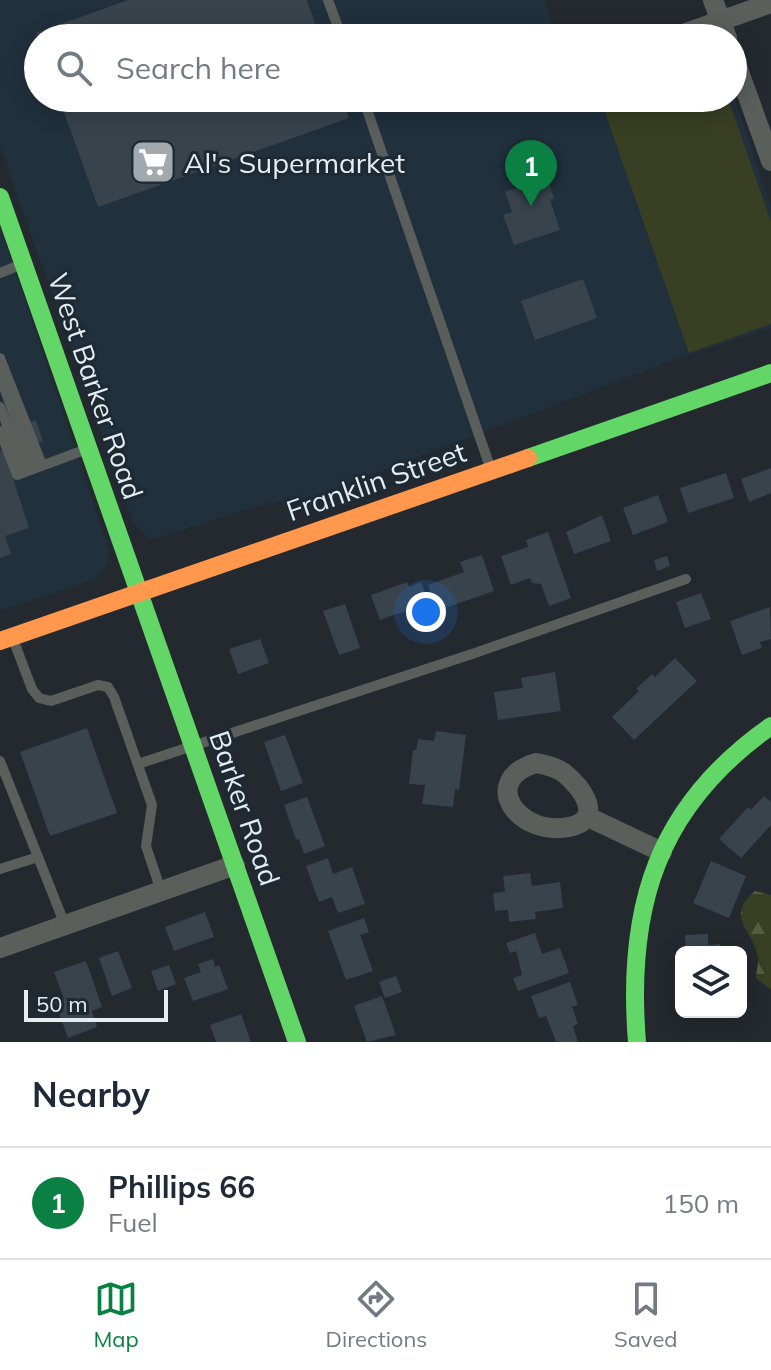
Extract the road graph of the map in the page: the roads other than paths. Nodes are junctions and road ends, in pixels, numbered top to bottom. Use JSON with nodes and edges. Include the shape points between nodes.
{"nodes":[{"id":1,"x":328,"y":0,"type":"edge"},
{"id":2,"x":713,"y":0,"type":"edge"},
{"id":3,"x":771,"y":3,"type":"edge"},
{"id":4,"x":337,"y":24,"type":"edge"},
{"id":5,"x":722,"y":24,"type":"edge"},
{"id":6,"x":734,"y":24,"type":"edge"},
{"id":7,"x":747,"y":94,"type":"edge"},
{"id":8,"x":368,"y":112,"type":"edge"},
{"id":9,"x":771,"y":161,"type":"edge"},
{"id":10,"x":0,"y":197,"type":"edge"},
{"id":11,"x":24,"y":263,"type":"junction"},
{"id":12,"x":0,"y":273,"type":"edge"},
{"id":13,"x":0,"y":358,"type":"edge"},
{"id":14,"x":771,"y":373,"type":"edge"},
{"id":15,"x":0,"y":376,"type":"edge"},
{"id":16,"x":0,"y":407,"type":"edge"},
{"id":17,"x":0,"y":431,"type":"edge"},
{"id":18,"x":88,"y":448,"type":"junction"},
{"id":19,"x":33,"y":468,"type":"junction"},
{"id":20,"x":491,"y":470,"type":"junction"},
{"id":21,"x":686,"y":579,"type":"dead end"},
{"id":22,"x":140,"y":593,"type":"junction"},
{"id":23,"x":6,"y":639,"type":"edge"},
{"id":24,"x":771,"y":726,"type":"edge"},
{"id":25,"x":193,"y":747,"type":"junction"},
{"id":26,"x":0,"y":761,"type":"edge"},
{"id":27,"x":138,"y":764,"type":"junction"},
{"id":28,"x":588,"y":817,"type":"dead end"},
{"id":29,"x":662,"y":852,"type":"junction"},
{"id":30,"x":38,"y":857,"type":"junction"},
{"id":31,"x":235,"y":865,"type":"junction"},
{"id":32,"x":0,"y":869,"type":"edge"},
{"id":33,"x":161,"y":891,"type":"junction"},
{"id":34,"x":65,"y":925,"type":"junction"},
{"id":35,"x":0,"y":948,"type":"edge"},
{"id":36,"x":297,"y":1042,"type":"edge"},
{"id":37,"x":637,"y":1042,"type":"edge"}],
"edges":[{"from":1,"to":4,"type":"lane"},
{"from":2,"to":5,"type":"street"},
{"from":3,"to":6,"type":"street"},
{"from":7,"to":9,"type":"street"},
{"from":8,"to":20,"type":"lane"},
{"from":10,"to":11,"type":"street","name":"West Barker Road"},
{"from":11,"to":12,"type":"lane"},
{"from":11,"to":18,"type":"street","name":"West Barker Road"},
{"from":13,"to":19,"type":"lane"},
{"from":14,"to":20,"type":"street","name":"Franklin Street"},
{"from":15,"to":19,"type":"lane"},
{"from":16,"to":19,"type":"lane"},
{"from":17,"to":19,"type":"lane","via":[[17,475]]},
{"from":18,"to":19,"type":"lane"},
{"from":18,"to":22,"type":"street","name":"West Barker Road"},
{"from":20,"to":22,"type":"street","name":"Franklin Street"},
{"from":21,"to":25,"type":"lane"},
{"from":22,"to":23,"type":"street","name":"Franklin Street"},
{"from":22,"to":25,"type":"street","name":"Barker Road"},
{"from":23,"to":27,"type":"lane","via":[[39,698],[51,701],[98,685],[108,687]]},
{"from":24,"to":29,"type":"street","via":[[705,782]]},
{"from":25,"to":27,"type":"lane"},
{"from":25,"to":31,"type":"street","name":"Barker Road"},
{"from":26,"to":30,"type":"lane"},
{"from":27,"to":33,"type":"lane","via":[[152,805],[146,846]]},
{"from":28,"to":29,"type":"street"},
{"from":29,"to":37,"type":"street","via":[[644,900],[634,950],[631,1003]]},
{"from":30,"to":32,"type":"lane"},
{"from":30,"to":34,"type":"lane"},
{"from":31,"to":33,"type":"street"},
{"from":31,"to":36,"type":"street","name":"Barker Road"},
{"from":33,"to":34,"type":"street"},
{"from":34,"to":35,"type":"street"}]}
